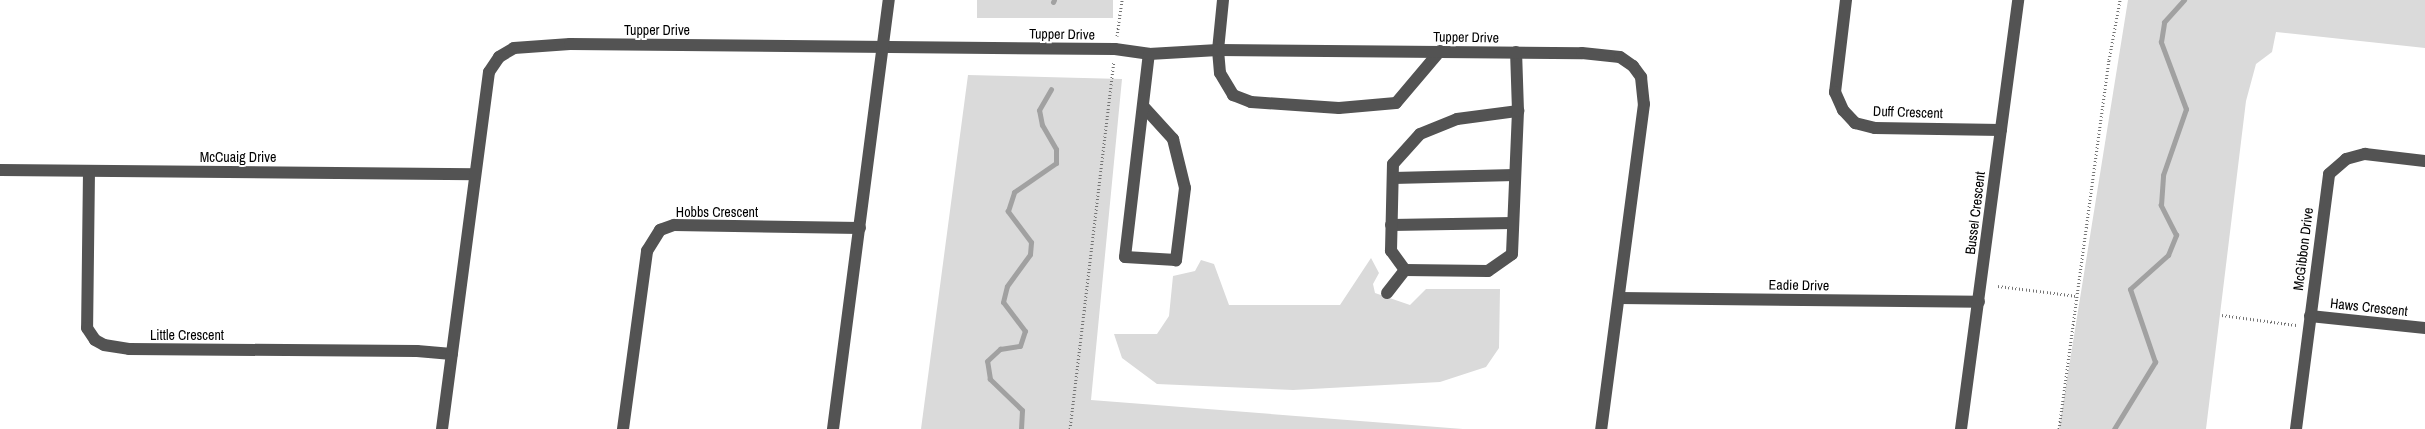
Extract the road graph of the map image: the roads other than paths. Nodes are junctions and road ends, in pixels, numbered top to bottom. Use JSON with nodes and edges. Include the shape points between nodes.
{"nodes":[{"id":1,"x":890,"y":0,"type":"edge"},
{"id":2,"x":1223,"y":0,"type":"edge"},
{"id":3,"x":1846,"y":0,"type":"edge"},
{"id":4,"x":2018,"y":0,"type":"edge"},
{"id":5,"x":884,"y":47,"type":"junction"},
{"id":6,"x":1218,"y":50,"type":"junction"},
{"id":7,"x":1440,"y":51,"type":"junction"},
{"id":8,"x":1516,"y":52,"type":"junction"},
{"id":9,"x":1149,"y":54,"type":"junction"},
{"id":10,"x":1143,"y":106,"type":"junction"},
{"id":11,"x":1518,"y":111,"type":"junction"},
{"id":12,"x":2001,"y":130,"type":"junction"},
{"id":13,"x":2425,"y":161,"type":"edge"},
{"id":14,"x":0,"y":170,"type":"edge"},
{"id":15,"x":88,"y":171,"type":"junction"},
{"id":16,"x":475,"y":174,"type":"junction"},
{"id":17,"x":1515,"y":175,"type":"junction"},
{"id":18,"x":1392,"y":178,"type":"junction"},
{"id":19,"x":1513,"y":223,"type":"junction"},
{"id":20,"x":1391,"y":225,"type":"junction"},
{"id":21,"x":860,"y":228,"type":"junction"},
{"id":22,"x":1405,"y":270,"type":"junction"},
{"id":23,"x":1388,"y":293,"type":"dead end"},
{"id":24,"x":1619,"y":298,"type":"junction"},
{"id":25,"x":1978,"y":302,"type":"junction"},
{"id":26,"x":2309,"y":321,"type":"junction"},
{"id":27,"x":2425,"y":328,"type":"edge"},
{"id":28,"x":452,"y":354,"type":"junction"},
{"id":29,"x":442,"y":429,"type":"edge"},
{"id":30,"x":624,"y":429,"type":"edge"},
{"id":31,"x":834,"y":429,"type":"edge"},
{"id":32,"x":1601,"y":429,"type":"edge"},
{"id":33,"x":1961,"y":429,"type":"edge"},
{"id":34,"x":2296,"y":429,"type":"edge"}],
"edges":[{"from":1,"to":5,"type":"street"},
{"from":2,"to":6,"type":"street"},
{"from":3,"to":12,"type":"street","name":"Duff Crescent","via":[[1835,92],[1843,110],[1855,123],[1875,128]]},
{"from":4,"to":12,"type":"street","name":"Bussel Crescent"},
{"from":5,"to":9,"type":"street","name":"Tupper Drive","via":[[1114,49]]},
{"from":5,"to":16,"type":"street","name":"Tupper Drive","via":[[560,44],[514,48],[499,57],[489,72]]},
{"from":5,"to":21,"type":"street"},
{"from":6,"to":7,"type":"street","name":"Tupper Drive"},
{"from":6,"to":7,"type":"street","via":[[1220,73],[1233,95],[1251,102],[1339,108],[1396,103]]},
{"from":6,"to":9,"type":"street","name":"Tupper Drive"},
{"from":7,"to":8,"type":"street","name":"Tupper Drive"},
{"from":8,"to":11,"type":"street"},
{"from":8,"to":24,"type":"street","name":"Tupper Drive","via":[[1620,57],[1641,77],[1644,104]]},
{"from":9,"to":10,"type":"street"},
{"from":10,"to":10,"type":"street","via":[[1125,257],[1176,260],[1185,188],[1174,139]]},
{"from":11,"to":17,"type":"street"},
{"from":11,"to":18,"type":"street","via":[[1457,119],[1420,134],[1393,164]]},
{"from":12,"to":25,"type":"street","name":"Bussel Crescent"},
{"from":13,"to":26,"type":"street","name":"McGibbon Drive","via":[[2365,154],[2346,160],[2329,174]]},
{"from":14,"to":15,"type":"street","name":"McCuaig Drive"},
{"from":15,"to":16,"type":"street","name":"McCuaig Drive"},
{"from":15,"to":28,"type":"street","name":"Little Crescent","via":[[87,328],[95,340],[104,345],[128,350]]},
{"from":16,"to":28,"type":"street","name":"Tupper Drive"},
{"from":17,"to":18,"type":"street"},
{"from":17,"to":19,"type":"street"},
{"from":18,"to":20,"type":"street"},
{"from":19,"to":20,"type":"street"},
{"from":19,"to":22,"type":"street","via":[[1512,254],[1488,272]]},
{"from":20,"to":22,"type":"street","via":[[1391,251]]},
{"from":21,"to":30,"type":"street","name":"Hobbs Crescent","via":[[674,225],[660,230],[647,251]]},
{"from":21,"to":31,"type":"street"},
{"from":22,"to":23,"type":"street"},
{"from":24,"to":25,"type":"street","name":"Eadie Drive"},
{"from":24,"to":32,"type":"street","name":"Tupper Drive"},
{"from":25,"to":33,"type":"street","name":"Bussel Crescent"},
{"from":26,"to":27,"type":"street","name":"Haws Crescent"},
{"from":26,"to":34,"type":"street","name":"McGibbon Drive"},
{"from":28,"to":29,"type":"street","name":"Tupper Drive"}]}
